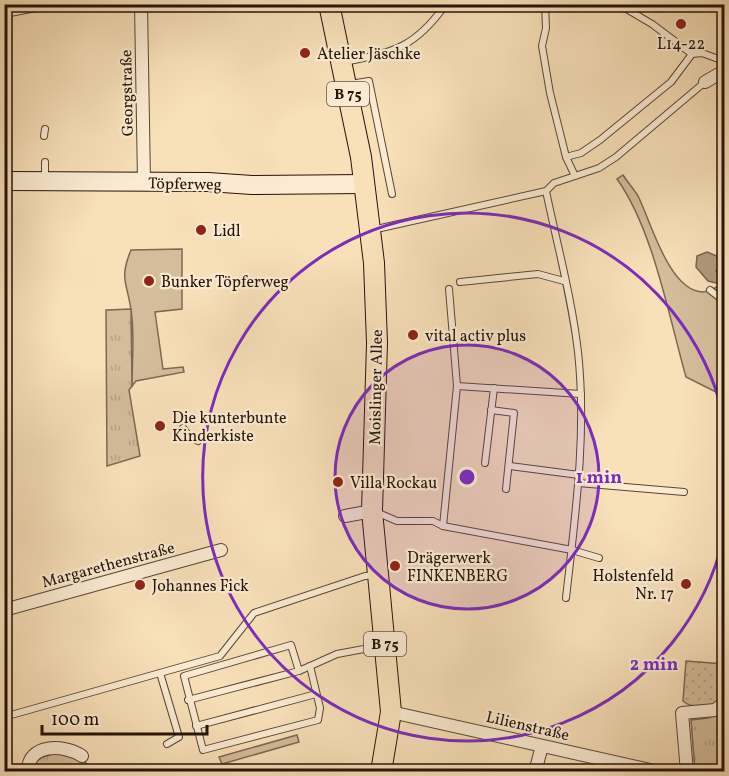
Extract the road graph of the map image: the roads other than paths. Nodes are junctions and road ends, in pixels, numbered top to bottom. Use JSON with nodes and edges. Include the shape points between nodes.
{"nodes":[{"id":1,"x":41,"y":4,"type":"edge"},
{"id":2,"x":141,"y":4,"type":"edge"},
{"id":3,"x":329,"y":4,"type":"edge"},
{"id":4,"x":446,"y":4,"type":"edge"},
{"id":5,"x":545,"y":4,"type":"edge"},
{"id":6,"x":618,"y":4,"type":"edge"},
{"id":7,"x":4,"y":11,"type":"edge"},
{"id":8,"x":692,"y":54,"type":"junction"},
{"id":9,"x":724,"y":61,"type":"edge"},
{"id":10,"x":341,"y":62,"type":"junction"},
{"id":11,"x":724,"y":71,"type":"edge"},
{"id":12,"x":705,"y":82,"type":"joint"},
{"id":13,"x":346,"y":85,"type":"junction"},
{"id":14,"x":566,"y":157,"type":"junction"},
{"id":15,"x":45,"y":162,"type":"dead end"},
{"id":16,"x":575,"y":176,"type":"junction"},
{"id":17,"x":4,"y":181,"type":"edge"},
{"id":18,"x":45,"y":182,"type":"junction"},
{"id":19,"x":144,"y":182,"type":"junction"},
{"id":20,"x":365,"y":184,"type":"junction"},
{"id":21,"x":546,"y":191,"type":"junction"},
{"id":22,"x":392,"y":194,"type":"dead end"},
{"id":23,"x":372,"y":230,"type":"junction"},
{"id":24,"x":564,"y":281,"type":"junction"},
{"id":25,"x":460,"y":282,"type":"dead end"},
{"id":26,"x":449,"y":288,"type":"dead end"},
{"id":27,"x":710,"y":290,"type":"dead end"},
{"id":28,"x":724,"y":301,"type":"edge"},
{"id":29,"x":457,"y":386,"type":"junction"},
{"id":30,"x":494,"y":388,"type":"junction"},
{"id":31,"x":581,"y":394,"type":"junction"},
{"id":32,"x":491,"y":410,"type":"junction"},
{"id":33,"x":183,"y":428,"type":"dead end"},
{"id":34,"x":198,"y":441,"type":"dead end"},
{"id":35,"x":485,"y":463,"type":"dead end"},
{"id":36,"x":510,"y":466,"type":"junction"},
{"id":37,"x":579,"y":475,"type":"junction"},
{"id":38,"x":578,"y":483,"type":"junction"},
{"id":39,"x":506,"y":489,"type":"dead end"},
{"id":40,"x":684,"y":492,"type":"dead end"},
{"id":41,"x":372,"y":511,"type":"junction"},
{"id":42,"x":345,"y":516,"type":"dead end"},
{"id":43,"x":442,"y":526,"type":"junction"},
{"id":44,"x":221,"y":550,"type":"dead end"},
{"id":45,"x":572,"y":550,"type":"junction"},
{"id":46,"x":599,"y":558,"type":"dead end"},
{"id":47,"x":377,"y":575,"type":"junction"},
{"id":48,"x":566,"y":598,"type":"dead end"},
{"id":49,"x":4,"y":610,"type":"edge"},
{"id":50,"x":385,"y":646,"type":"junction"},
{"id":51,"x":310,"y":666,"type":"junction"},
{"id":52,"x":299,"y":671,"type":"junction"},
{"id":53,"x":160,"y":673,"type":"junction"},
{"id":54,"x":316,"y":694,"type":"junction"},
{"id":55,"x":188,"y":700,"type":"junction"},
{"id":56,"x":724,"y":703,"type":"edge"},
{"id":57,"x":391,"y":712,"type":"junction"},
{"id":58,"x":4,"y":717,"type":"edge"},
{"id":59,"x":196,"y":726,"type":"junction"},
{"id":60,"x":167,"y":744,"type":"dead end"},
{"id":61,"x":542,"y":746,"type":"junction"},
{"id":62,"x":82,"y":756,"type":"dead end"},
{"id":63,"x":28,"y":771,"type":"edge"},
{"id":64,"x":381,"y":771,"type":"edge"},
{"id":65,"x":535,"y":771,"type":"edge"},
{"id":66,"x":659,"y":771,"type":"edge"},
{"id":67,"x":687,"y":771,"type":"edge"}],
"edges":[{"from":1,"to":7,"type":"street"},
{"from":2,"to":19,"type":"street","name":"Georgstraße"},
{"from":3,"to":10,"type":"main road","name":"Moislinger Allee","number":"B 75"},
{"from":4,"to":10,"type":"lane","via":[[430,26],[404,47]]},
{"from":5,"to":14,"type":"lane","via":[[542,46]]},
{"from":6,"to":8,"type":"lane"},
{"from":8,"to":9,"type":"lane","via":[[702,53]]},
{"from":8,"to":14,"type":"lane","via":[[671,82],[600,140],[581,153]]},
{"from":10,"to":13,"type":"main road","name":"Moislinger Allee","number":"B 75"},
{"from":11,"to":12,"type":"street"},
{"from":12,"to":16,"type":"lane","via":[[616,157]]},
{"from":13,"to":20,"type":"main road","name":"Moislinger Allee","number":"B 75"},
{"from":13,"to":22,"type":"lane","via":[[369,81]]},
{"from":14,"to":16,"type":"lane"},
{"from":15,"to":18,"type":"lane"},
{"from":16,"to":21,"type":"lane"},
{"from":17,"to":18,"type":"main road","name":"Töpferweg"},
{"from":18,"to":19,"type":"main road","name":"Töpferweg"},
{"from":19,"to":20,"type":"main road","name":"Töpferweg"},
{"from":20,"to":23,"type":"main road","name":"Moislinger Allee","number":"B 75"},
{"from":21,"to":23,"type":"lane"},
{"from":21,"to":24,"type":"lane"},
{"from":23,"to":41,"type":"main road","name":"Moislinger Allee","number":"B 75","via":[[376,343]]},
{"from":24,"to":25,"type":"lane","via":[[538,274]]},
{"from":24,"to":31,"type":"lane","via":[[578,350]]},
{"from":26,"to":29,"type":"lane"},
{"from":27,"to":28,"type":"lane"},
{"from":29,"to":30,"type":"lane"},
{"from":29,"to":43,"type":"lane"},
{"from":30,"to":31,"type":"lane"},
{"from":30,"to":32,"type":"lane"},
{"from":31,"to":37,"type":"lane"},
{"from":32,"to":35,"type":"lane"},
{"from":32,"to":36,"type":"lane","via":[[514,413]]},
{"from":33,"to":34,"type":"lane"},
{"from":36,"to":37,"type":"lane"},
{"from":36,"to":39,"type":"lane"},
{"from":37,"to":38,"type":"lane"},
{"from":38,"to":40,"type":"lane"},
{"from":38,"to":45,"type":"lane"},
{"from":41,"to":42,"type":"street"},
{"from":41,"to":43,"type":"lane","via":[[397,521],[433,521]]},
{"from":41,"to":47,"type":"main road","name":"Moislinger Allee","number":"B 75"},
{"from":43,"to":45,"type":"lane"},
{"from":44,"to":49,"type":"street","name":"Margarethenstraße"},
{"from":45,"to":46,"type":"lane"},
{"from":45,"to":48,"type":"lane"},
{"from":47,"to":50,"type":"main road","name":"Moislinger Allee","number":"B 75"},
{"from":47,"to":53,"type":"lane","via":[[254,613],[220,656]]},
{"from":50,"to":51,"type":"lane","via":[[337,654]]},
{"from":50,"to":57,"type":"main road","name":"Moislinger Allee","number":"B 75"},
{"from":51,"to":52,"type":"lane"},
{"from":51,"to":54,"type":"lane"},
{"from":52,"to":55,"type":"lane"},
{"from":52,"to":55,"type":"lane","via":[[291,645],[184,676]]},
{"from":53,"to":58,"type":"lane"},
{"from":53,"to":60,"type":"lane","via":[[179,737]]},
{"from":54,"to":59,"type":"lane"},
{"from":54,"to":59,"type":"lane","via":[[318,720],[203,750]]},
{"from":55,"to":59,"type":"lane"},
{"from":56,"to":67,"type":"street","via":[[715,710],[682,713]]},
{"from":57,"to":61,"type":"street","name":"Lilienstraße"},
{"from":57,"to":64,"type":"main road","name":"Moislinger Allee","number":"B 75"},
{"from":61,"to":65,"type":"street"},
{"from":61,"to":66,"type":"street","name":"Lilienstraße"},
{"from":62,"to":63,"type":"street","via":[[73,750],[51,748],[34,753],[27,762]]}]}
